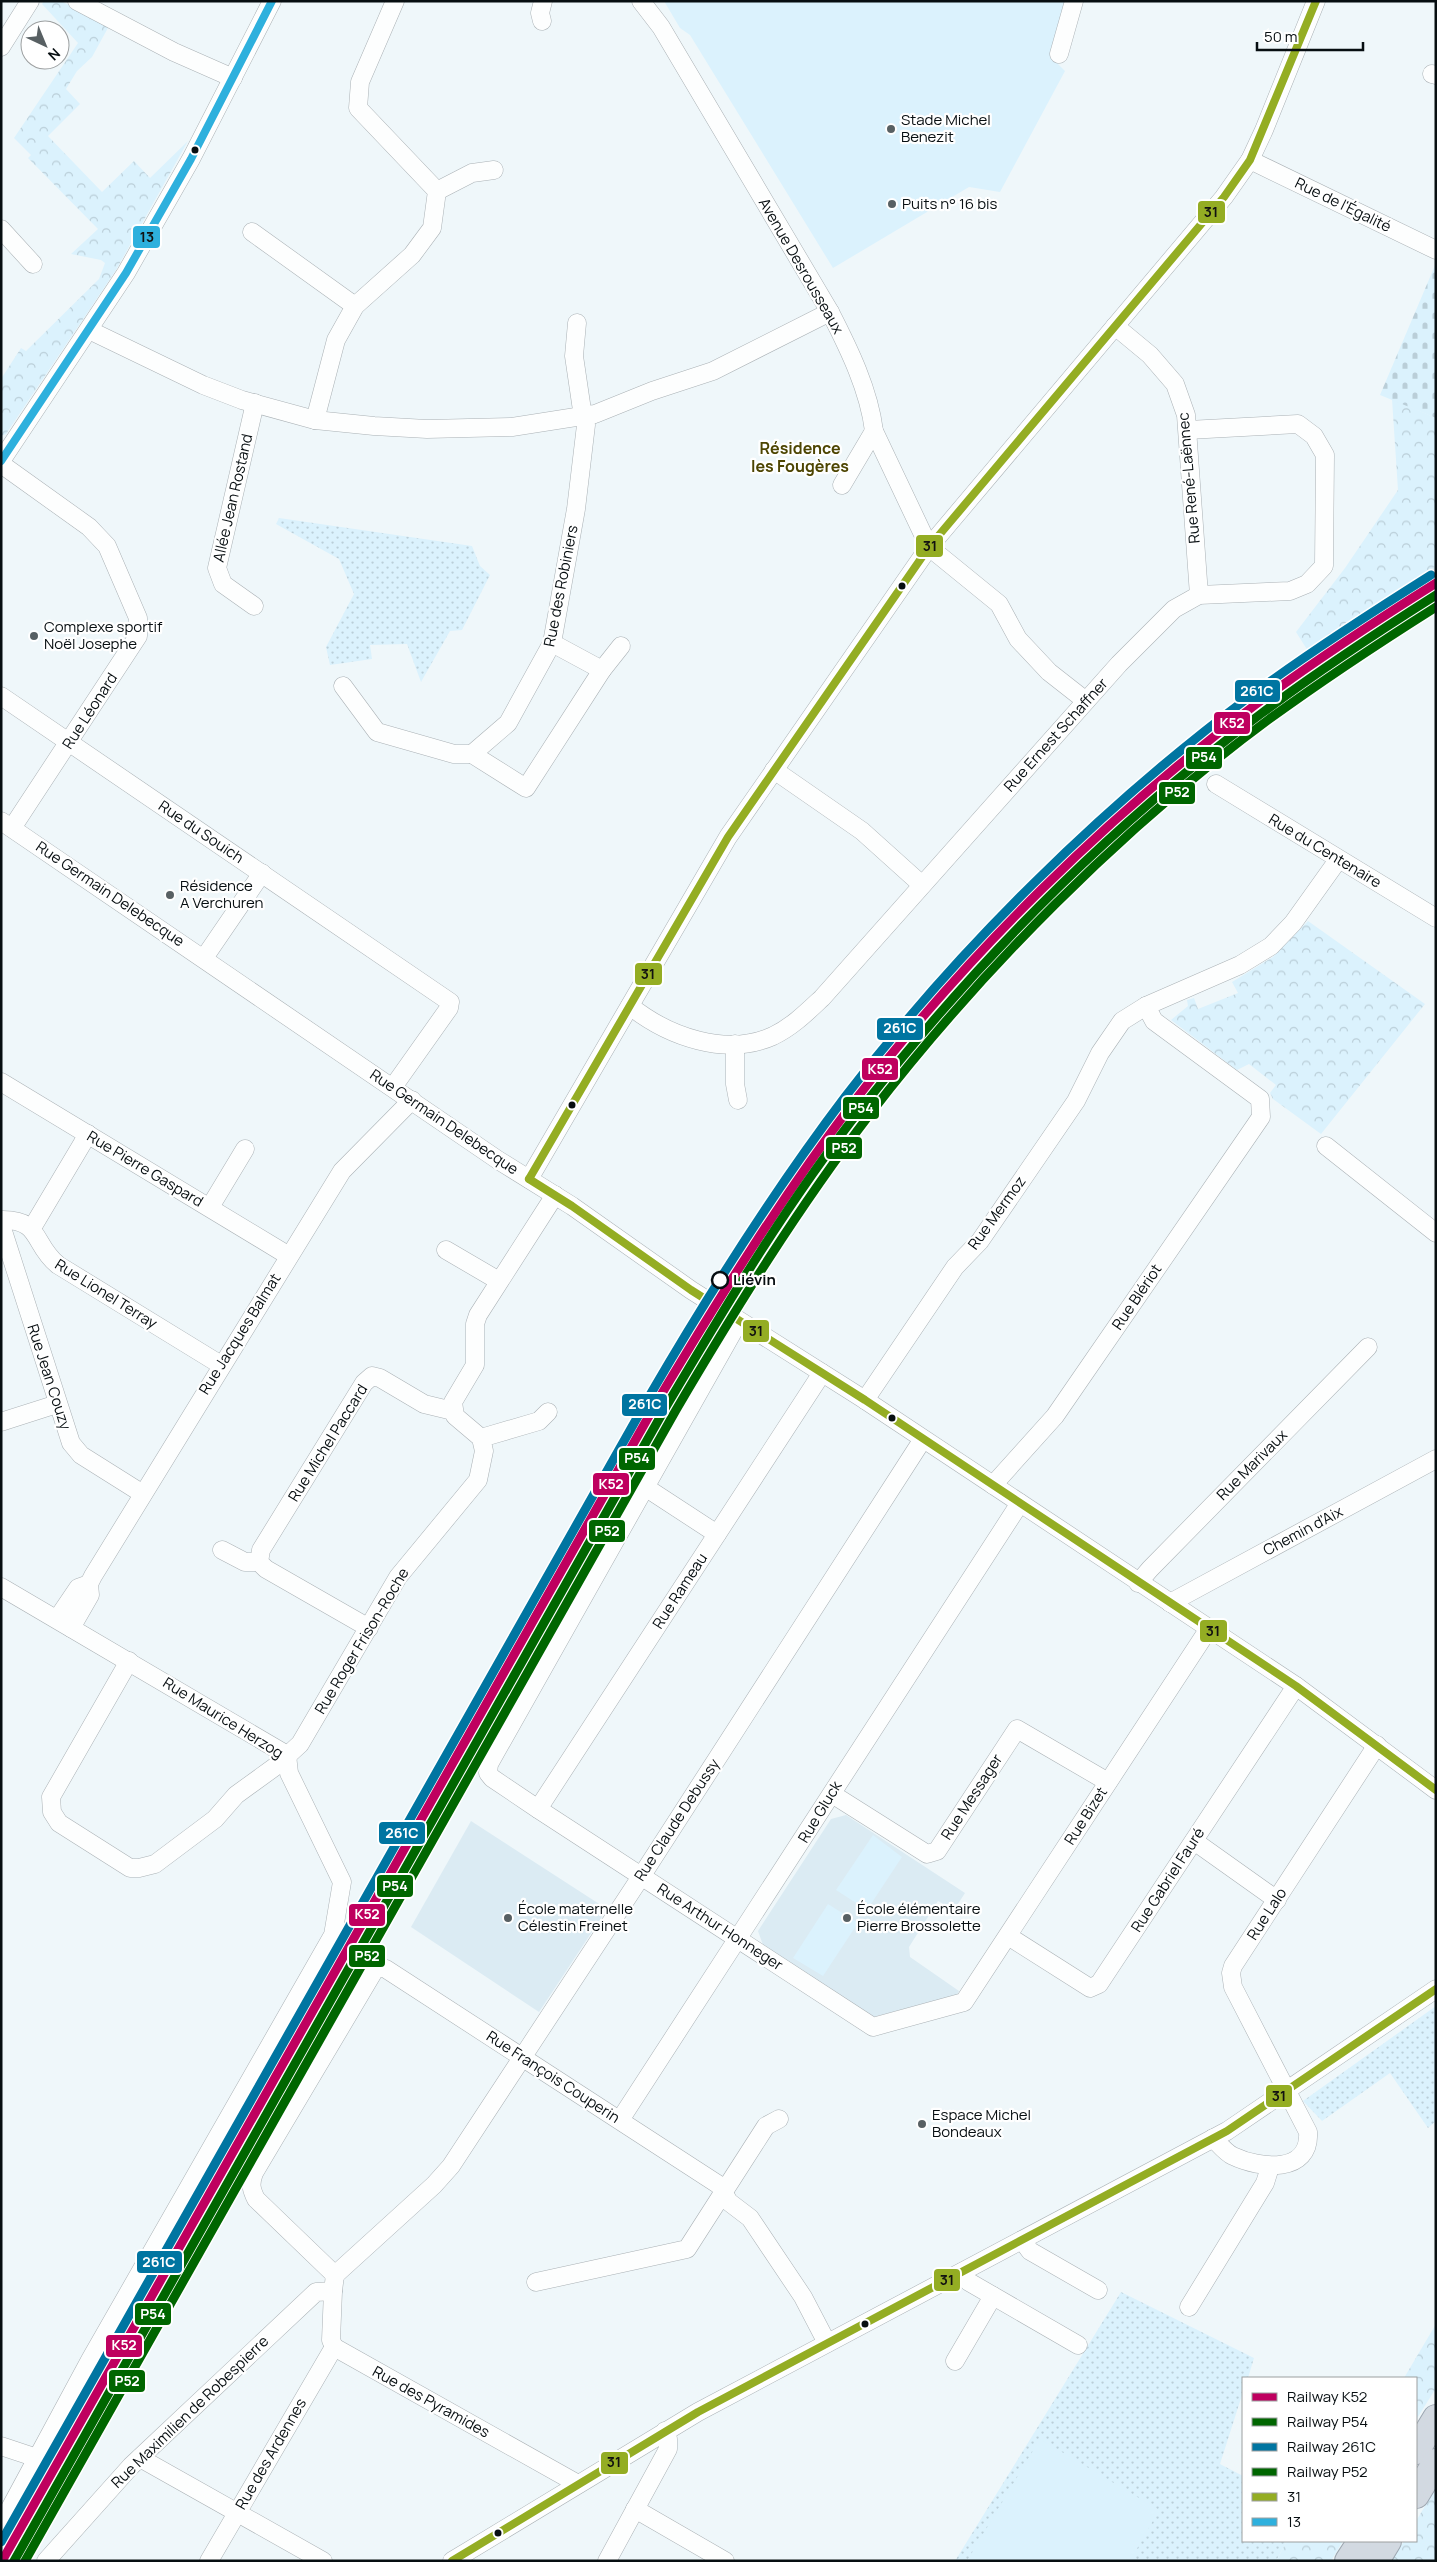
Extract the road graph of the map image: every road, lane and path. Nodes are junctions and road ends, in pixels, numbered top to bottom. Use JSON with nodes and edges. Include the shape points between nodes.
{"nodes":[{"id":1,"x":30,"y":1,"type":"edge"},
{"id":2,"x":77,"y":1,"type":"edge"},
{"id":3,"x":272,"y":1,"type":"edge"},
{"id":4,"x":395,"y":1,"type":"edge"},
{"id":5,"x":543,"y":1,"type":"edge"},
{"id":6,"x":641,"y":1,"type":"edge"},
{"id":7,"x":1074,"y":1,"type":"edge"},
{"id":8,"x":1316,"y":1,"type":"edge"},
{"id":9,"x":97,"y":6,"type":"edge"},
{"id":10,"x":542,"y":21,"type":"dead end"},
{"id":11,"x":1,"y":47,"type":"edge"},
{"id":12,"x":1059,"y":54,"type":"dead end"},
{"id":13,"x":233,"y":78,"type":"junction"},
{"id":14,"x":1250,"y":160,"type":"junction"},
{"id":15,"x":494,"y":170,"type":"dead end"},
{"id":16,"x":438,"y":191,"type":"junction"},
{"id":17,"x":1,"y":229,"type":"edge"},
{"id":18,"x":252,"y":232,"type":"dead end"},
{"id":19,"x":1436,"y":250,"type":"edge"},
{"id":20,"x":33,"y":264,"type":"dead end"},
{"id":21,"x":355,"y":306,"type":"junction"},
{"id":22,"x":830,"y":312,"type":"junction"},
{"id":23,"x":577,"y":323,"type":"dead end"},
{"id":24,"x":1115,"y":326,"type":"junction"},
{"id":25,"x":89,"y":330,"type":"junction"},
{"id":26,"x":255,"y":403,"type":"junction"},
{"id":27,"x":583,"y":417,"type":"junction"},
{"id":28,"x":314,"y":420,"type":"junction"},
{"id":29,"x":1188,"y":430,"type":"junction"},
{"id":30,"x":874,"y":432,"type":"junction"},
{"id":31,"x":2,"y":460,"type":"edge"},
{"id":32,"x":842,"y":485,"type":"dead end"},
{"id":33,"x":929,"y":547,"type":"junction"},
{"id":34,"x":1199,"y":595,"type":"junction"},
{"id":35,"x":254,"y":606,"type":"dead end"},
{"id":36,"x":552,"y":643,"type":"junction"},
{"id":37,"x":621,"y":646,"type":"dead end"},
{"id":38,"x":602,"y":670,"type":"junction"},
{"id":39,"x":343,"y":686,"type":"dead end"},
{"id":40,"x":1,"y":696,"type":"edge"},
{"id":41,"x":1086,"y":701,"type":"junction"},
{"id":42,"x":70,"y":742,"type":"junction"},
{"id":43,"x":472,"y":754,"type":"junction"},
{"id":44,"x":774,"y":770,"type":"junction"},
{"id":45,"x":1216,"y":784,"type":"dead end"},
{"id":46,"x":7,"y":824,"type":"edge"},
{"id":47,"x":1338,"y":860,"type":"junction"},
{"id":48,"x":262,"y":874,"type":"junction"},
{"id":49,"x":922,"y":885,"type":"junction"},
{"id":50,"x":1436,"y":918,"type":"edge"},
{"id":51,"x":204,"y":958,"type":"junction"},
{"id":52,"x":630,"y":1006,"type":"junction"},
{"id":53,"x":1146,"y":1006,"type":"junction"},
{"id":54,"x":735,"y":1044,"type":"junction"},
{"id":55,"x":1,"y":1082,"type":"edge"},
{"id":56,"x":393,"y":1087,"type":"junction"},
{"id":57,"x":412,"y":1100,"type":"junction"},
{"id":58,"x":738,"y":1100,"type":"dead end"},
{"id":59,"x":88,"y":1134,"type":"junction"},
{"id":60,"x":1326,"y":1146,"type":"dead end"},
{"id":61,"x":245,"y":1149,"type":"dead end"},
{"id":62,"x":529,"y":1179,"type":"junction"},
{"id":63,"x":555,"y":1195,"type":"junction"},
{"id":64,"x":210,"y":1206,"type":"junction"},
{"id":65,"x":1,"y":1220,"type":"edge"},
{"id":66,"x":1,"y":1225,"type":"edge"},
{"id":67,"x":32,"y":1228,"type":"junction"},
{"id":68,"x":1436,"y":1233,"type":"edge"},
{"id":69,"x":446,"y":1250,"type":"dead end"},
{"id":70,"x":289,"y":1256,"type":"junction"},
{"id":71,"x":499,"y":1282,"type":"junction"},
{"id":72,"x":739,"y":1322,"type":"junction"},
{"id":73,"x":1368,"y":1347,"type":"dead end"},
{"id":74,"x":221,"y":1365,"type":"junction"},
{"id":75,"x":822,"y":1373,"type":"junction"},
{"id":76,"x":865,"y":1400,"type":"junction"},
{"id":77,"x":57,"y":1404,"type":"junction"},
{"id":78,"x":453,"y":1411,"type":"junction"},
{"id":79,"x":548,"y":1412,"type":"dead end"},
{"id":80,"x":1,"y":1422,"type":"edge"},
{"id":81,"x":481,"y":1438,"type":"junction"},
{"id":82,"x":923,"y":1439,"type":"junction"},
{"id":83,"x":1436,"y":1459,"type":"edge"},
{"id":84,"x":993,"y":1485,"type":"junction"},
{"id":85,"x":645,"y":1487,"type":"junction"},
{"id":86,"x":143,"y":1494,"type":"junction"},
{"id":87,"x":1020,"y":1503,"type":"junction"},
{"id":88,"x":717,"y":1534,"type":"junction"},
{"id":89,"x":222,"y":1550,"type":"dead end"},
{"id":90,"x":259,"y":1562,"type":"junction"},
{"id":91,"x":1138,"y":1583,"type":"junction"},
{"id":92,"x":1,"y":1587,"type":"edge"},
{"id":93,"x":1170,"y":1603,"type":"junction"},
{"id":94,"x":64,"y":1623,"type":"junction"},
{"id":95,"x":369,"y":1628,"type":"junction"},
{"id":96,"x":1208,"y":1630,"type":"junction"},
{"id":97,"x":129,"y":1661,"type":"junction"},
{"id":98,"x":1296,"y":1686,"type":"junction"},
{"id":99,"x":1377,"y":1745,"type":"junction"},
{"id":100,"x":287,"y":1754,"type":"junction"},
{"id":101,"x":1108,"y":1782,"type":"junction"},
{"id":102,"x":1436,"y":1790,"type":"edge"},
{"id":103,"x":832,"y":1794,"type":"junction"},
{"id":104,"x":538,"y":1809,"type":"junction"},
{"id":105,"x":1194,"y":1841,"type":"junction"},
{"id":106,"x":641,"y":1876,"type":"junction"},
{"id":107,"x":1277,"y":1900,"type":"junction"},
{"id":108,"x":1008,"y":1936,"type":"junction"},
{"id":109,"x":739,"y":1940,"type":"junction"},
{"id":110,"x":1436,"y":1989,"type":"edge"},
{"id":111,"x":964,"y":2002,"type":"joint"},
{"id":112,"x":521,"y":2058,"type":"junction"},
{"id":113,"x":1287,"y":2092,"type":"junction"},
{"id":114,"x":779,"y":2119,"type":"dead end"},
{"id":115,"x":620,"y":2120,"type":"junction"},
{"id":116,"x":1214,"y":2138,"type":"junction"},
{"id":117,"x":1270,"y":2167,"type":"junction"},
{"id":118,"x":724,"y":2193,"type":"junction"},
{"id":119,"x":1022,"y":2240,"type":"junction"},
{"id":120,"x":962,"y":2272,"type":"junction"},
{"id":121,"x":536,"y":2282,"type":"dead end"},
{"id":122,"x":334,"y":2283,"type":"junction"},
{"id":123,"x":1098,"y":2290,"type":"dead end"},
{"id":124,"x":993,"y":2296,"type":"junction"},
{"id":125,"x":1189,"y":2307,"type":"dead end"},
{"id":126,"x":827,"y":2343,"type":"junction"},
{"id":127,"x":1078,"y":2345,"type":"dead end"},
{"id":128,"x":334,"y":2347,"type":"junction"},
{"id":129,"x":955,"y":2361,"type":"dead end"},
{"id":130,"x":1436,"y":2418,"type":"edge"},
{"id":131,"x":665,"y":2431,"type":"junction"},
{"id":132,"x":1,"y":2446,"type":"edge"},
{"id":133,"x":1417,"y":2449,"type":"edge"},
{"id":134,"x":37,"y":2458,"type":"junction"},
{"id":135,"x":140,"y":2458,"type":"junction"},
{"id":136,"x":1436,"y":2462,"type":"edge"},
{"id":137,"x":578,"y":2484,"type":"junction"},
{"id":138,"x":1417,"y":2493,"type":"edge"},
{"id":139,"x":635,"y":2509,"type":"junction"},
{"id":140,"x":237,"y":2513,"type":"junction"},
{"id":141,"x":1,"y":2525,"type":"edge"},
{"id":142,"x":1360,"y":2542,"type":"edge"},
{"id":143,"x":1387,"y":2542,"type":"edge"},
{"id":144,"x":46,"y":2561,"type":"edge"},
{"id":145,"x":209,"y":2561,"type":"edge"},
{"id":146,"x":323,"y":2561,"type":"edge"},
{"id":147,"x":452,"y":2561,"type":"edge"},
{"id":148,"x":607,"y":2561,"type":"edge"},
{"id":149,"x":725,"y":2561,"type":"edge"},
{"id":150,"x":1348,"y":2561,"type":"edge"},
{"id":151,"x":1376,"y":2561,"type":"edge"}],
"edges":[{"from":1,"to":11,"type":"street"},
{"from":2,"to":9,"type":"street"},
{"from":3,"to":13,"type":"street"},
{"from":4,"to":16,"type":"street","via":[[360,82],[358,108]]},
{"from":5,"to":10,"type":"street"},
{"from":6,"to":22,"type":"street","name":"Avenue Desrousseaux","via":[[661,27]]},
{"from":7,"to":12,"type":"street"},
{"from":8,"to":14,"type":"street"},
{"from":9,"to":13,"type":"street","via":[[190,60]]},
{"from":13,"to":25,"type":"street","via":[[167,202]]},
{"from":14,"to":19,"type":"street","name":"Rue de l'Égalité"},
{"from":14,"to":24,"type":"street","via":[[1224,197]]},
{"from":15,"to":16,"type":"street","via":[[472,173]]},
{"from":16,"to":21,"type":"street","via":[[432,228],[412,255]]},
{"from":17,"to":20,"type":"street"},
{"from":18,"to":21,"type":"street"},
{"from":21,"to":28,"type":"street","via":[[336,340]]},
{"from":22,"to":27,"type":"street","via":[[713,371]]},
{"from":22,"to":30,"type":"street","name":"Avenue Desrousseaux","via":[[852,356]]},
{"from":23,"to":27,"type":"street","name":"Rue des Robiniers","via":[[574,356]]},
{"from":24,"to":29,"type":"street","name":"Rue René-Laënnec","via":[[1150,356],[1175,384]]},
{"from":24,"to":33,"type":"street"},
{"from":25,"to":26,"type":"street","via":[[203,385]]},
{"from":25,"to":31,"type":"street"},
{"from":26,"to":28,"type":"street"},
{"from":26,"to":35,"type":"street","name":"Allée Jean Rostand","via":[[217,568],[223,584]]},
{"from":27,"to":28,"type":"street","via":[[512,427],[428,429]]},
{"from":27,"to":36,"type":"street","name":"Rue des Robiniers","via":[[586,425],[577,501]]},
{"from":29,"to":34,"type":"street","name":"Rue René-Laënnec"},
{"from":29,"to":34,"type":"street","via":[[1298,424],[1314,436],[1325,455],[1324,566],[1308,584],[1290,591]]},
{"from":30,"to":32,"type":"street"},
{"from":30,"to":33,"type":"street","name":"Avenue Desrousseaux"},
{"from":31,"to":42,"type":"street","name":"Rue Léonard","via":[[89,527],[107,546],[138,618],[138,636]]},
{"from":33,"to":41,"type":"street","via":[[999,604],[1018,639],[1050,672]]},
{"from":33,"to":44,"type":"street"},
{"from":34,"to":41,"type":"street","name":"Rue Ernest Schaffner","via":[[1174,609]]},
{"from":36,"to":38,"type":"street"},
{"from":36,"to":43,"type":"street","name":"Rue des Robiniers","via":[[508,723]]},
{"from":37,"to":38,"type":"street"},
{"from":38,"to":43,"type":"street","via":[[526,788]]},
{"from":39,"to":43,"type":"street","via":[[378,732],[454,754]]},
{"from":40,"to":42,"type":"street","name":"Rue du Souich"},
{"from":41,"to":49,"type":"street","name":"Rue Ernest Schaffner"},
{"from":42,"to":46,"type":"street","name":"Rue Léonard"},
{"from":42,"to":48,"type":"street","name":"Rue du Souich"},
{"from":44,"to":49,"type":"street","via":[[862,832]]},
{"from":44,"to":52,"type":"street","via":[[707,870]]},
{"from":45,"to":47,"type":"street","name":"Rue du Centenaire"},
{"from":46,"to":51,"type":"street","name":"Rue Germain Delebecque"},
{"from":47,"to":50,"type":"street","name":"Rue du Centenaire"},
{"from":47,"to":53,"type":"street","via":[[1293,923],[1270,946],[1240,966]]},
{"from":48,"to":51,"type":"street"},
{"from":48,"to":56,"type":"street","name":"Rue du Souich","via":[[450,1002]]},
{"from":49,"to":54,"type":"street","name":"Rue Ernest Schaffner","via":[[800,1020],[755,1043]]},
{"from":51,"to":56,"type":"street","name":"Rue Germain Delebecque"},
{"from":52,"to":54,"type":"street","name":"Rue Ernest Schaffner","via":[[650,1022],[687,1038]]},
{"from":52,"to":62,"type":"street"},
{"from":53,"to":76,"type":"street","name":"Rue Mermoz","via":[[1122,1021],[1100,1053],[1076,1101],[980,1241],[955,1267]]},
{"from":53,"to":84,"type":"street","name":"Rue Blériot","via":[[1154,1021],[1260,1098],[1261,1117],[1067,1399]]},
{"from":54,"to":58,"type":"street"},
{"from":55,"to":59,"type":"street","name":"Rue Pierre Gaspard"},
{"from":56,"to":57,"type":"street","name":"Rue Germain Delebecque"},
{"from":57,"to":62,"type":"street","name":"Rue Germain Delebecque"},
{"from":57,"to":70,"type":"street","name":"Rue Jacques Balmat","via":[[342,1171]]},
{"from":59,"to":64,"type":"street","name":"Rue Pierre Gaspard"},
{"from":59,"to":67,"type":"street"},
{"from":60,"to":68,"type":"street"},
{"from":61,"to":64,"type":"street"},
{"from":62,"to":63,"type":"street","name":"Rue Germain Delebecque"},
{"from":63,"to":71,"type":"street"},
{"from":63,"to":72,"type":"street","name":"Rue Germain Delebecque"},
{"from":64,"to":70,"type":"street","name":"Rue Pierre Gaspard"},
{"from":65,"to":67,"type":"street","via":[[19,1220]]},
{"from":66,"to":77,"type":"street","name":"Rue Jean Couzy"},
{"from":67,"to":74,"type":"street","name":"Rue Lionel Terray","via":[[47,1256],[58,1265]]},
{"from":69,"to":71,"type":"street"},
{"from":70,"to":74,"type":"street","name":"Rue Jacques Balmat"},
{"from":71,"to":78,"type":"street","via":[[474,1324],[475,1365],[453,1402]]},
{"from":72,"to":75,"type":"street","name":"Rue Germain Delebecque"},
{"from":72,"to":85,"type":"street"},
{"from":73,"to":91,"type":"street","name":"Rue Marivaux"},
{"from":74,"to":86,"type":"street","name":"Rue Jacques Balmat"},
{"from":75,"to":76,"type":"street","name":"Rue Germain Delebecque"},
{"from":75,"to":88,"type":"street","name":"Rue Rameau"},
{"from":76,"to":82,"type":"street","name":"Rue Germain Delebecque"},
{"from":77,"to":80,"type":"street"},
{"from":77,"to":86,"type":"street","name":"Rue Jean Couzy","via":[[75,1450]]},
{"from":78,"to":81,"type":"street"},
{"from":78,"to":90,"type":"street","name":"Rue Michel Paccard","via":[[424,1404],[372,1376],[364,1383],[261,1550]]},
{"from":79,"to":81,"type":"street","via":[[539,1421]]},
{"from":81,"to":95,"type":"street","name":"Rue Roger Frison-Roche","via":[[484,1451],[478,1480],[398,1577]]},
{"from":82,"to":84,"type":"street","name":"Rue Germain Delebecque"},
{"from":82,"to":106,"type":"street","name":"Rue Claude Debussy"},
{"from":83,"to":93,"type":"street","name":"Chemin d'Aix"},
{"from":84,"to":87,"type":"street","name":"Rue Germain Delebecque"},
{"from":85,"to":88,"type":"street"},
{"from":85,"to":104,"type":"street","name":"Rue Arthur Honneger","via":[[488,1764],[488,1773]]},
{"from":86,"to":94,"type":"street","name":"Rue Jacques Balmat","via":[[89,1584],[90,1595]]},
{"from":87,"to":91,"type":"street","name":"Rue Germain Delebecque"},
{"from":87,"to":103,"type":"street","name":"Rue Gluck"},
{"from":88,"to":104,"type":"street","name":"Rue Rameau"},
{"from":89,"to":90,"type":"street","via":[[245,1562]]},
{"from":90,"to":95,"type":"street"},
{"from":91,"to":93,"type":"street","name":"Rue Germain Delebecque"},
{"from":92,"to":94,"type":"street","name":"Rue Maurice Herzog"},
{"from":93,"to":96,"type":"street","name":"Rue Germain Delebecque"},
{"from":94,"to":97,"type":"street","name":"Rue Maurice Herzog"},
{"from":95,"to":100,"type":"street","name":"Rue Roger Frison-Roche","via":[[300,1744]]},
{"from":96,"to":98,"type":"street","name":"Rue Germain Delebecque"},
{"from":96,"to":101,"type":"street","name":"Rue Bizet"},
{"from":97,"to":100,"type":"street","name":"Rue Maurice Herzog"},
{"from":97,"to":100,"type":"street","name":"Rue Roger Frison-Roche","via":[[51,1797],[50,1805],[59,1823],[130,1868],[154,1864],[215,1819],[236,1795]]},
{"from":98,"to":99,"type":"street","name":"Rue Germain Delebecque"},
{"from":98,"to":105,"type":"street","name":"Rue Gabriel Fauré"},
{"from":99,"to":102,"type":"street","name":"Rue Germain Delebecque"},
{"from":99,"to":107,"type":"street","name":"Rue Lalo"},
{"from":100,"to":134,"type":"street","name":"Rue Maurice Herzog","via":[[289,1773],[342,1882],[333,1935]]},
{"from":101,"to":103,"type":"street","name":"Rue Messager","via":[[1017,1729],[938,1851],[927,1854]]},
{"from":101,"to":108,"type":"street","name":"Rue Bizet"},
{"from":103,"to":109,"type":"street","name":"Rue Gluck"},
{"from":104,"to":106,"type":"street","name":"Rue Arthur Honneger"},
{"from":105,"to":107,"type":"street"},
{"from":105,"to":108,"type":"street","name":"Rue Gabriel Fauré","via":[[1100,1984],[1090,1988]]},
{"from":106,"to":109,"type":"street","name":"Rue Arthur Honneger"},
{"from":106,"to":112,"type":"street","name":"Rue Claude Debussy"},
{"from":107,"to":113,"type":"street","name":"Rue Lalo","via":[[1233,1966],[1231,1981]]},
{"from":108,"to":111,"type":"street","name":"Rue Bizet"},
{"from":109,"to":111,"type":"street","name":"Rue Arthur Honneger","via":[[874,2027]]},
{"from":109,"to":115,"type":"street","name":"Rue Gluck"},
{"from":110,"to":113,"type":"street"},
{"from":112,"to":115,"type":"street","name":"Rue François Couperin"},
{"from":112,"to":122,"type":"street","name":"Rue Claude Debussy","via":[[444,2175]]},
{"from":112,"to":122,"type":"street","name":"Rue François Couperin","via":[[377,1966],[251,2182],[256,2199]]},
{"from":113,"to":116,"type":"street"},
{"from":113,"to":117,"type":"street","name":"Rue Lalo","via":[[1308,2132],[1309,2144],[1301,2155],[1286,2164]]},
{"from":114,"to":118,"type":"street","via":[[766,2126]]},
{"from":115,"to":118,"type":"street","name":"Rue François Couperin","via":[[719,2185]]},
{"from":116,"to":117,"type":"street","via":[[1231,2156]]},
{"from":116,"to":119,"type":"street"},
{"from":117,"to":125,"type":"street","via":[[1265,2183]]},
{"from":118,"to":121,"type":"street","via":[[694,2240],[682,2252]]},
{"from":118,"to":126,"type":"street","name":"Rue François Couperin","via":[[733,2206],[750,2218],[803,2297]]},
{"from":119,"to":120,"type":"street"},
{"from":119,"to":123,"type":"street","via":[[1030,2251]]},
{"from":120,"to":124,"type":"street","via":[[970,2282]]},
{"from":120,"to":126,"type":"street"},
{"from":122,"to":128,"type":"street","via":[[331,2340]]},
{"from":122,"to":135,"type":"street","name":"Rue Maximilien de Robespierre","via":[[316,2292]]},
{"from":124,"to":127,"type":"street"},
{"from":124,"to":129,"type":"street"},
{"from":126,"to":131,"type":"street"},
{"from":128,"to":137,"type":"street","name":"Rue des Pyramides"},
{"from":128,"to":140,"type":"street","name":"Rue des Ardennes"},
{"from":130,"to":133,"type":"highway"},
{"from":131,"to":137,"type":"street"},
{"from":131,"to":139,"type":"street","via":[[668,2449]]},
{"from":132,"to":134,"type":"street"},
{"from":134,"to":141,"type":"street","name":"Rue Maurice Herzog"},
{"from":135,"to":140,"type":"street"},
{"from":135,"to":144,"type":"street","name":"Rue Maximilien de Robespierre"},
{"from":136,"to":138,"type":"highway"},
{"from":137,"to":147,"type":"street"},
{"from":139,"to":148,"type":"street"},
{"from":139,"to":149,"type":"street"},
{"from":140,"to":145,"type":"street","name":"Rue des Ardennes"},
{"from":140,"to":146,"type":"street"},
{"from":142,"to":150,"type":"highway"},
{"from":143,"to":151,"type":"highway"}]}
